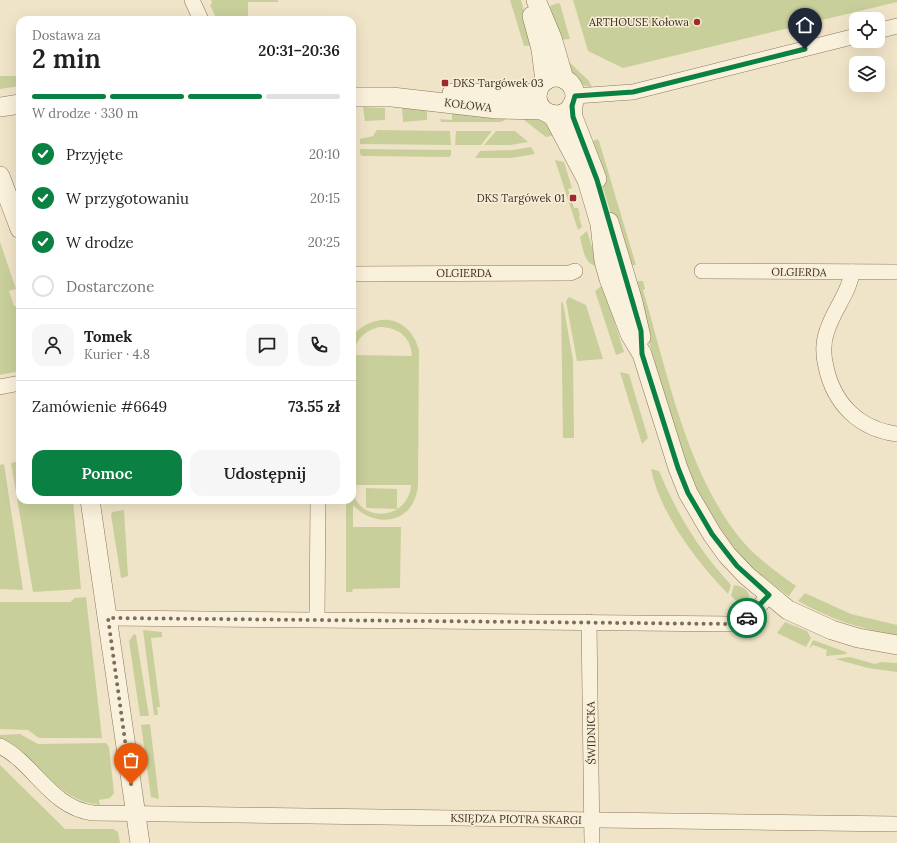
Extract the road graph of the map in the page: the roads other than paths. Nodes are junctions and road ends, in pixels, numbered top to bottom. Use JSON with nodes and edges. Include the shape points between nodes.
{"nodes":[{"id":1,"x":192,"y":0,"type":"edge"},
{"id":2,"x":527,"y":0,"type":"edge"},
{"id":3,"x":536,"y":0,"type":"edge"},
{"id":4,"x":199,"y":16,"type":"edge"},
{"id":5,"x":897,"y":26,"type":"edge"},
{"id":6,"x":885,"y":29,"type":"edge"},
{"id":7,"x":849,"y":38,"type":"edge"},
{"id":8,"x":564,"y":79,"type":"junction"},
{"id":9,"x":541,"y":86,"type":"junction"},
{"id":10,"x":356,"y":97,"type":"edge"},
{"id":11,"x":392,"y":98,"type":"junction"},
{"id":12,"x":573,"y":101,"type":"junction"},
{"id":13,"x":16,"y":105,"type":"edge"},
{"id":14,"x":0,"y":107,"type":"edge"},
{"id":15,"x":548,"y":112,"type":"junction"},
{"id":16,"x":0,"y":176,"type":"edge"},
{"id":17,"x":16,"y":218,"type":"edge"},
{"id":18,"x":575,"y":271,"type":"dead end"},
{"id":19,"x":702,"y":271,"type":"dead end"},
{"id":20,"x":852,"y":272,"type":"junction"},
{"id":21,"x":897,"y":272,"type":"edge"},
{"id":22,"x":356,"y":274,"type":"edge"},
{"id":23,"x":642,"y":354,"type":"junction"},
{"id":24,"x":16,"y":384,"type":"edge"},
{"id":25,"x":0,"y":387,"type":"edge"},
{"id":26,"x":897,"y":434,"type":"edge"},
{"id":27,"x":91,"y":504,"type":"edge"},
{"id":28,"x":318,"y":504,"type":"edge"},
{"id":29,"x":769,"y":595,"type":"junction"},
{"id":30,"x":108,"y":618,"type":"junction"},
{"id":31,"x":317,"y":619,"type":"junction"},
{"id":32,"x":589,"y":622,"type":"junction"},
{"id":33,"x":897,"y":645,"type":"edge"},
{"id":34,"x":0,"y":746,"type":"edge"},
{"id":35,"x":136,"y":814,"type":"junction"},
{"id":36,"x":592,"y":820,"type":"junction"},
{"id":37,"x":897,"y":824,"type":"edge"},
{"id":38,"x":140,"y":843,"type":"edge"},
{"id":39,"x":592,"y":843,"type":"edge"}],
"edges":[{"from":1,"to":4,"type":"street"},
{"from":2,"to":9,"type":"street","via":[[539,41]]},
{"from":3,"to":8,"type":"street","via":[[552,38]]},
{"from":5,"to":6,"type":"street"},
{"from":7,"to":12,"type":"street","via":[[633,92]]},
{"from":8,"to":9,"type":"street","via":[[554,77]]},
{"from":8,"to":12,"type":"street","via":[[573,88]]},
{"from":9,"to":11,"type":"street","name":"KOŁOWA","via":[[529,94],[439,93]]},
{"from":9,"to":15,"type":"street","via":[[538,99]]},
{"from":10,"to":11,"type":"street","name":"KOŁOWA"},
{"from":11,"to":15,"type":"street","name":"KOŁOWA"},
{"from":12,"to":15,"type":"street","via":[[566,112]]},
{"from":12,"to":23,"type":"street","via":[[573,117],[597,180],[641,331]]},
{"from":13,"to":14,"type":"street"},
{"from":15,"to":23,"type":"street","via":[[587,180],[600,224],[604,261],[609,279],[630,334]]},
{"from":16,"to":17,"type":"street"},
{"from":18,"to":22,"type":"street","name":"OLGIERDA"},
{"from":19,"to":20,"type":"street","name":"OLGIERDA"},
{"from":20,"to":21,"type":"street","name":"OLGIERDA"},
{"from":20,"to":26,"type":"street","via":[[851,282],[831,318],[826,333],[824,357],[829,378],[840,402],[850,413],[885,432]]},
{"from":23,"to":29,"type":"street","via":[[678,468],[694,505],[727,555]]},
{"from":24,"to":25,"type":"street"},
{"from":27,"to":30,"type":"street"},
{"from":28,"to":31,"type":"street"},
{"from":29,"to":32,"type":"street","via":[[750,617],[732,624]]},
{"from":29,"to":33,"type":"street","via":[[788,610],[832,630]]},
{"from":30,"to":31,"type":"street"},
{"from":30,"to":35,"type":"street"},
{"from":31,"to":32,"type":"street"},
{"from":32,"to":36,"type":"street","name":"ŚWIDNICKA"},
{"from":34,"to":35,"type":"street","name":"KSIĘDZA PIOTRA SKARGI","via":[[17,757],[50,791],[72,808],[93,814]]},
{"from":35,"to":36,"type":"street","name":"KSIĘDZA PIOTRA SKARGI"},
{"from":35,"to":38,"type":"street"},
{"from":36,"to":37,"type":"street","name":"KSIĘDZA PIOTRA SKARGI"},
{"from":36,"to":39,"type":"street","name":"ŚWIDNICKA"}]}
